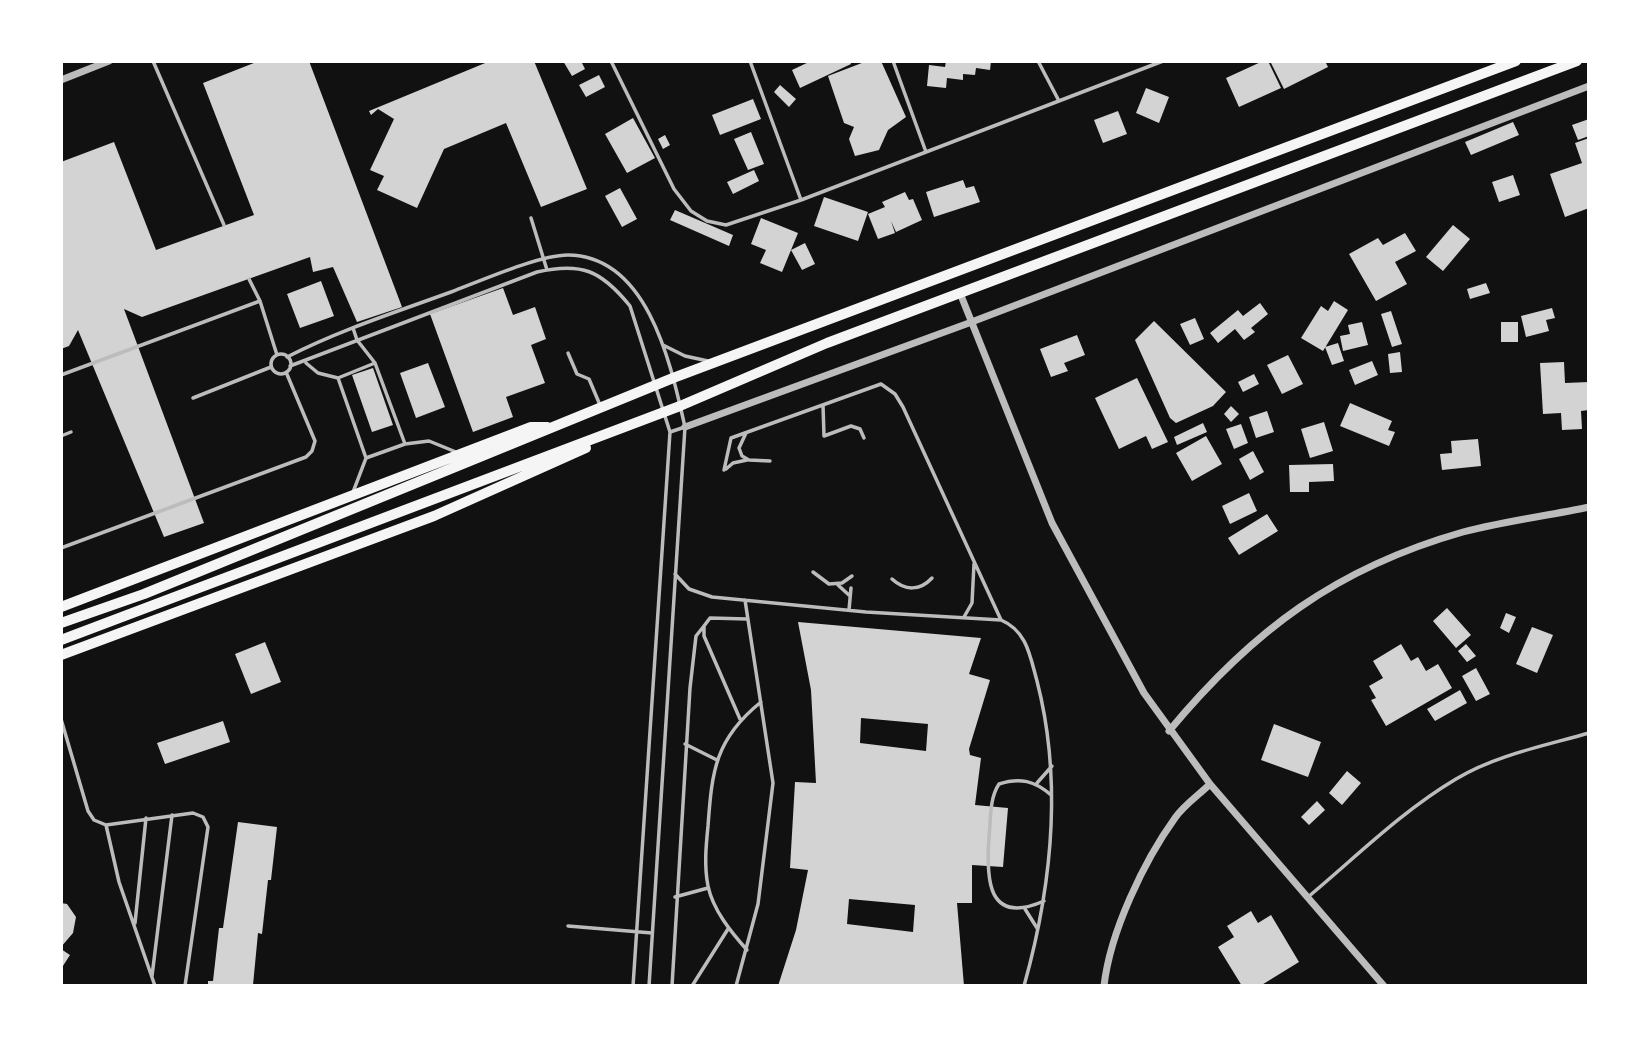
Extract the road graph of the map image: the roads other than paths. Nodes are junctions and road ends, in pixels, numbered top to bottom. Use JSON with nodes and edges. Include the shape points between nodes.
{"nodes":[{"id":1,"x":109,"y":61,"type":"edge"},
{"id":2,"x":153,"y":61,"type":"edge"},
{"id":3,"x":611,"y":61,"type":"edge"},
{"id":4,"x":750,"y":61,"type":"edge"},
{"id":5,"x":893,"y":61,"type":"edge"},
{"id":6,"x":1038,"y":61,"type":"edge"},
{"id":7,"x":1163,"y":61,"type":"edge"},
{"id":8,"x":1516,"y":61,"type":"edge"},
{"id":9,"x":1577,"y":61,"type":"edge"},
{"id":10,"x":61,"y":80,"type":"edge"},
{"id":11,"x":1589,"y":86,"type":"edge"},
{"id":12,"x":1059,"y":101,"type":"junction"},
{"id":13,"x":926,"y":152,"type":"junction"},
{"id":14,"x":801,"y":200,"type":"junction"},
{"id":15,"x":531,"y":218,"type":"dead end"},
{"id":16,"x":224,"y":225,"type":"dead end"},
{"id":17,"x":544,"y":260,"type":"junction"},
{"id":18,"x":547,"y":270,"type":"junction"},
{"id":19,"x":249,"y":279,"type":"dead end"},
{"id":20,"x":960,"y":293,"type":"junction"},
{"id":21,"x":260,"y":301,"type":"junction"},
{"id":22,"x":969,"y":323,"type":"junction"},
{"id":23,"x":353,"y":328,"type":"junction"},
{"id":24,"x":357,"y":340,"type":"junction"},
{"id":25,"x":661,"y":344,"type":"junction"},
{"id":26,"x":568,"y":353,"type":"dead end"},
{"id":27,"x":277,"y":355,"type":"junction"},
{"id":28,"x":288,"y":357,"type":"junction"},
{"id":29,"x":306,"y":362,"type":"junction"},
{"id":30,"x":715,"y":362,"type":"junction"},
{"id":31,"x":375,"y":363,"type":"junction"},
{"id":32,"x":290,"y":366,"type":"junction"},
{"id":33,"x":271,"y":367,"type":"junction"},
{"id":34,"x":286,"y":372,"type":"junction"},
{"id":35,"x":61,"y":374,"type":"edge"},
{"id":36,"x":338,"y":378,"type":"junction"},
{"id":37,"x":673,"y":378,"type":"junction"},
{"id":38,"x":656,"y":385,"type":"junction"},
{"id":39,"x":193,"y":398,"type":"dead end"},
{"id":40,"x":823,"y":405,"type":"junction"},
{"id":41,"x":680,"y":406,"type":"junction"},
{"id":42,"x":601,"y":408,"type":"junction"},
{"id":43,"x":664,"y":412,"type":"junction"},
{"id":44,"x":552,"y":427,"type":"junction"},
{"id":45,"x":685,"y":427,"type":"junction"},
{"id":46,"x":612,"y":431,"type":"junction"},
{"id":47,"x":71,"y":432,"type":"dead end"},
{"id":48,"x":670,"y":432,"type":"junction"},
{"id":49,"x":746,"y":433,"type":"junction"},
{"id":50,"x":61,"y":436,"type":"edge"},
{"id":51,"x":864,"y":438,"type":"dead end"},
{"id":52,"x":405,"y":444,"type":"junction"},
{"id":53,"x":460,"y":453,"type":"junction"},
{"id":54,"x":366,"y":458,"type":"junction"},
{"id":55,"x":749,"y":460,"type":"junction"},
{"id":56,"x":770,"y":461,"type":"dead end"},
{"id":57,"x":352,"y":493,"type":"junction"},
{"id":58,"x":1589,"y":507,"type":"edge"},
{"id":59,"x":61,"y":548,"type":"edge"},
{"id":60,"x":974,"y":562,"type":"junction"},
{"id":61,"x":813,"y":572,"type":"dead end"},
{"id":62,"x":676,"y":574,"type":"junction"},
{"id":63,"x":852,"y":576,"type":"dead end"},
{"id":64,"x":932,"y":578,"type":"dead end"},
{"id":65,"x":892,"y":579,"type":"dead end"},
{"id":66,"x":836,"y":584,"type":"junction"},
{"id":67,"x":851,"y":587,"type":"dead end"},
{"id":68,"x":850,"y":596,"type":"junction"},
{"id":69,"x":745,"y":600,"type":"junction"},
{"id":70,"x":61,"y":607,"type":"edge"},
{"id":71,"x":849,"y":610,"type":"junction"},
{"id":72,"x":964,"y":617,"type":"junction"},
{"id":73,"x":748,"y":620,"type":"junction"},
{"id":74,"x":1001,"y":620,"type":"junction"},
{"id":75,"x":61,"y":623,"type":"edge"},
{"id":76,"x":704,"y":626,"type":"junction"},
{"id":77,"x":61,"y":640,"type":"edge"},
{"id":78,"x":61,"y":655,"type":"edge"},
{"id":79,"x":762,"y":702,"type":"junction"},
{"id":80,"x":61,"y":719,"type":"edge"},
{"id":81,"x":740,"y":719,"type":"junction"},
{"id":82,"x":1169,"y":731,"type":"junction"},
{"id":83,"x":1589,"y":733,"type":"edge"},
{"id":84,"x":685,"y":744,"type":"junction"},
{"id":85,"x":717,"y":760,"type":"junction"},
{"id":86,"x":1052,"y":766,"type":"junction"},
{"id":87,"x":1037,"y":783,"type":"junction"},
{"id":88,"x":1210,"y":784,"type":"junction"},
{"id":89,"x":1052,"y":795,"type":"junction"},
{"id":90,"x":172,"y":815,"type":"junction"},
{"id":91,"x":146,"y":818,"type":"junction"},
{"id":92,"x":106,"y":825,"type":"junction"},
{"id":93,"x":708,"y":888,"type":"junction"},
{"id":94,"x":675,"y":897,"type":"junction"},
{"id":95,"x":1307,"y":898,"type":"junction"},
{"id":96,"x":1044,"y":901,"type":"junction"},
{"id":97,"x":1025,"y":909,"type":"junction"},
{"id":98,"x":568,"y":926,"type":"dead end"},
{"id":99,"x":134,"y":928,"type":"junction"},
{"id":100,"x":728,"y":929,"type":"junction"},
{"id":101,"x":1037,"y":930,"type":"junction"},
{"id":102,"x":637,"y":932,"type":"junction"},
{"id":103,"x":652,"y":933,"type":"junction"},
{"id":104,"x":747,"y":950,"type":"junction"},
{"id":105,"x":152,"y":980,"type":"junction"},
{"id":106,"x":1025,"y":985,"type":"edge"},
{"id":107,"x":155,"y":986,"type":"edge"},
{"id":108,"x":185,"y":986,"type":"edge"},
{"id":109,"x":633,"y":986,"type":"edge"},
{"id":110,"x":649,"y":986,"type":"edge"},
{"id":111,"x":672,"y":986,"type":"edge"},
{"id":112,"x":692,"y":986,"type":"edge"},
{"id":113,"x":736,"y":986,"type":"edge"},
{"id":114,"x":1104,"y":986,"type":"edge"},
{"id":115,"x":1384,"y":986,"type":"edge"}],
"edges":[{"from":1,"to":10,"type":"street"},
{"from":2,"to":16,"type":"lane"},
{"from":3,"to":14,"type":"lane","via":[[674,189],[691,211],[726,225]]},
{"from":4,"to":14,"type":"lane"},
{"from":5,"to":13,"type":"lane"},
{"from":6,"to":12,"type":"lane"},
{"from":7,"to":12,"type":"lane"},
{"from":8,"to":30,"type":"main road"},
{"from":9,"to":20,"type":"main road"},
{"from":11,"to":22,"type":"street"},
{"from":12,"to":13,"type":"lane"},
{"from":13,"to":14,"type":"lane"},
{"from":15,"to":17,"type":"lane"},
{"from":17,"to":18,"type":"lane"},
{"from":17,"to":23,"type":"lane"},
{"from":17,"to":25,"type":"lane","via":[[567,255],[608,267],[644,302]]},
{"from":18,"to":24,"type":"lane"},
{"from":18,"to":38,"type":"lane","via":[[567,265],[594,273],[618,291],[630,306]]},
{"from":19,"to":21,"type":"lane"},
{"from":20,"to":22,"type":"street"},
{"from":20,"to":41,"type":"main road"},
{"from":21,"to":27,"type":"lane"},
{"from":21,"to":35,"type":"lane"},
{"from":22,"to":45,"type":"street"},
{"from":22,"to":82,"type":"street","via":[[1052,523]]},
{"from":23,"to":24,"type":"lane"},
{"from":23,"to":28,"type":"lane"},
{"from":24,"to":29,"type":"lane"},
{"from":24,"to":31,"type":"lane"},
{"from":25,"to":30,"type":"lane","via":[[685,356]]},
{"from":25,"to":37,"type":"lane"},
{"from":26,"to":42,"type":"lane","via":[[577,374],[589,379]]},
{"from":27,"to":28,"type":"lane"},
{"from":27,"to":33,"type":"lane"},
{"from":28,"to":32,"type":"lane"},
{"from":29,"to":32,"type":"lane"},
{"from":29,"to":36,"type":"lane","via":[[318,373]]},
{"from":30,"to":37,"type":"main road"},
{"from":31,"to":36,"type":"lane"},
{"from":31,"to":52,"type":"lane"},
{"from":32,"to":34,"type":"lane"},
{"from":33,"to":34,"type":"lane"},
{"from":33,"to":39,"type":"lane"},
{"from":34,"to":59,"type":"lane","via":[[315,441],[306,457]]},
{"from":36,"to":54,"type":"lane"},
{"from":37,"to":38,"type":"main road"},
{"from":37,"to":41,"type":"lane"},
{"from":38,"to":42,"type":"main road"},
{"from":38,"to":43,"type":"lane"},
{"from":40,"to":49,"type":"lane"},
{"from":40,"to":51,"type":"lane","via":[[824,436],[851,426],[860,429]]},
{"from":40,"to":60,"type":"lane","via":[[881,384],[895,394]]},
{"from":41,"to":43,"type":"main road"},
{"from":41,"to":45,"type":"lane"},
{"from":42,"to":44,"type":"main road"},
{"from":43,"to":46,"type":"main road"},
{"from":43,"to":48,"type":"lane"},
{"from":44,"to":53,"type":"main road","via":[[531,427]]},
{"from":44,"to":75,"type":"main road","via":[[144,594]]},
{"from":45,"to":48,"type":"lane"},
{"from":45,"to":62,"type":"lane"},
{"from":46,"to":77,"type":"main road"},
{"from":46,"to":78,"type":"main road","via":[[591,446],[434,516]]},
{"from":47,"to":50,"type":"lane"},
{"from":48,"to":102,"type":"lane"},
{"from":49,"to":55,"type":"lane","via":[[739,448]]},
{"from":49,"to":55,"type":"lane","via":[[732,438],[724,470]]},
{"from":52,"to":53,"type":"lane","via":[[429,441]]},
{"from":52,"to":54,"type":"lane"},
{"from":53,"to":57,"type":"main road"},
{"from":54,"to":57,"type":"lane"},
{"from":55,"to":56,"type":"lane"},
{"from":57,"to":70,"type":"main road"},
{"from":58,"to":82,"type":"street","via":[[1465,532],[1364,569],[1304,601],[1247,646]]},
{"from":60,"to":72,"type":"lane","via":[[972,603]]},
{"from":60,"to":74,"type":"lane"},
{"from":61,"to":66,"type":"lane","via":[[823,582]]},
{"from":62,"to":69,"type":"lane","via":[[689,589]]},
{"from":62,"to":103,"type":"lane"},
{"from":63,"to":66,"type":"lane"},
{"from":64,"to":65,"type":"lane","via":[[911,588]]},
{"from":66,"to":68,"type":"lane"},
{"from":67,"to":68,"type":"lane"},
{"from":68,"to":71,"type":"lane"},
{"from":69,"to":71,"type":"lane"},
{"from":69,"to":73,"type":"lane"},
{"from":71,"to":72,"type":"lane"},
{"from":72,"to":74,"type":"lane"},
{"from":73,"to":76,"type":"lane","via":[[710,618]]},
{"from":73,"to":79,"type":"lane"},
{"from":74,"to":86,"type":"lane","via":[[1014,625],[1028,647],[1045,712]]},
{"from":76,"to":81,"type":"lane","via":[[704,636]]},
{"from":76,"to":84,"type":"lane","via":[[696,636]]},
{"from":79,"to":81,"type":"lane"},
{"from":79,"to":104,"type":"lane","via":[[773,783],[758,904]]},
{"from":80,"to":92,"type":"lane","via":[[88,811]]},
{"from":81,"to":85,"type":"lane"},
{"from":82,"to":88,"type":"street"},
{"from":83,"to":95,"type":"lane","via":[[1497,759],[1457,778],[1411,810]]},
{"from":84,"to":85,"type":"lane"},
{"from":84,"to":94,"type":"lane"},
{"from":85,"to":93,"type":"lane","via":[[712,770],[705,860]]},
{"from":86,"to":87,"type":"lane"},
{"from":86,"to":89,"type":"lane"},
{"from":87,"to":89,"type":"lane"},
{"from":87,"to":97,"type":"lane","via":[[1013,779],[999,784],[992,803],[989,890],[998,902]]},
{"from":88,"to":95,"type":"street"},
{"from":88,"to":114,"type":"street","via":[[1176,815],[1144,867]]},
{"from":89,"to":96,"type":"lane"},
{"from":90,"to":91,"type":"lane"},
{"from":90,"to":105,"type":"lane"},
{"from":90,"to":108,"type":"lane","via":[[193,813],[203,817],[208,827]]},
{"from":91,"to":92,"type":"lane"},
{"from":91,"to":99,"type":"lane"},
{"from":92,"to":99,"type":"lane"},
{"from":93,"to":94,"type":"lane"},
{"from":93,"to":100,"type":"lane"},
{"from":94,"to":111,"type":"lane"},
{"from":95,"to":115,"type":"street"},
{"from":96,"to":97,"type":"lane"},
{"from":96,"to":101,"type":"lane"},
{"from":97,"to":101,"type":"lane"},
{"from":98,"to":102,"type":"lane"},
{"from":99,"to":105,"type":"lane"},
{"from":100,"to":104,"type":"lane"},
{"from":100,"to":112,"type":"lane"},
{"from":101,"to":106,"type":"lane"},
{"from":102,"to":103,"type":"lane"},
{"from":102,"to":109,"type":"lane"},
{"from":103,"to":110,"type":"lane"},
{"from":104,"to":113,"type":"lane"},
{"from":105,"to":107,"type":"lane"}]}
